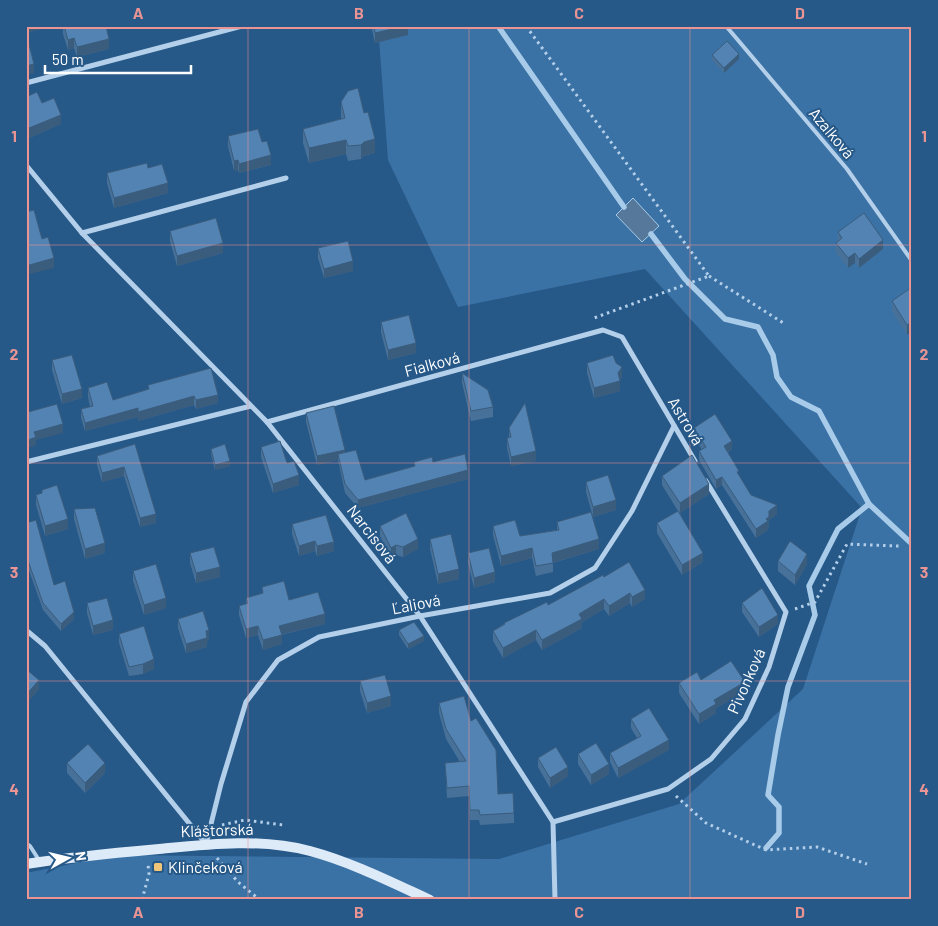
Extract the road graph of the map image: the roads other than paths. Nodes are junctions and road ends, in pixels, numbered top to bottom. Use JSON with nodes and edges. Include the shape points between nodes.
{"nodes":[{"id":1,"x":242,"y":26,"type":"edge"},
{"id":2,"x":726,"y":26,"type":"edge"},
{"id":3,"x":26,"y":83,"type":"edge"},
{"id":4,"x":26,"y":165,"type":"edge"},
{"id":5,"x":286,"y":178,"type":"dead end"},
{"id":6,"x":82,"y":233,"type":"junction"},
{"id":7,"x":912,"y":261,"type":"edge"},
{"id":8,"x":603,"y":330,"type":"joint"},
{"id":9,"x":251,"y":406,"type":"junction"},
{"id":10,"x":267,"y":422,"type":"junction"},
{"id":11,"x":674,"y":426,"type":"junction"},
{"id":12,"x":26,"y":462,"type":"edge"},
{"id":13,"x":698,"y":467,"type":"edge"},
{"id":14,"x":703,"y":475,"type":"edge"},
{"id":15,"x":420,"y":616,"type":"junction"},
{"id":16,"x":26,"y":630,"type":"edge"},
{"id":17,"x":553,"y":822,"type":"junction"},
{"id":18,"x":26,"y":843,"type":"edge"},
{"id":19,"x":206,"y":844,"type":"junction"},
{"id":20,"x":40,"y":862,"type":"junction"},
{"id":21,"x":26,"y":864,"type":"edge"},
{"id":22,"x":430,"y":900,"type":"edge"},
{"id":23,"x":555,"y":900,"type":"edge"}],
"edges":[{"from":1,"to":3,"type":"street"},
{"from":2,"to":7,"type":"lane","name":"Azalková","via":[[847,170]]},
{"from":4,"to":6,"type":"street","name":"Narcisová"},
{"from":5,"to":6,"type":"street"},
{"from":6,"to":9,"type":"street","name":"Narcisová"},
{"from":8,"to":10,"type":"street","name":"Fialková"},
{"from":8,"to":11,"type":"street","name":"Astrová","via":[[622,337]]},
{"from":9,"to":10,"type":"street","name":"Narcisová"},
{"from":9,"to":12,"type":"street"},
{"from":10,"to":15,"type":"street","name":"Narcisová"},
{"from":11,"to":13,"type":"street","name":"Astrová"},
{"from":11,"to":15,"type":"street","name":"Ľaliová","via":[[632,511],[595,568],[550,593]]},
{"from":14,"to":17,"type":"street","name":"Pivonková","via":[[786,612],[769,667],[746,719],[711,759],[668,789]]},
{"from":15,"to":17,"type":"street","name":"Narcisová"},
{"from":15,"to":19,"type":"street","name":"Ľaliová","via":[[319,637],[278,660],[246,702]]},
{"from":16,"to":19,"type":"street","via":[[45,646]]},
{"from":17,"to":23,"type":"street"},
{"from":18,"to":20,"type":"lane"},
{"from":19,"to":20,"type":"street","name":"Kláštorská"},
{"from":19,"to":22,"type":"street","name":"Kláštorská","via":[[253,842],[309,851],[361,869]]},
{"from":20,"to":21,"type":"street","name":"Kláštorská"}]}
